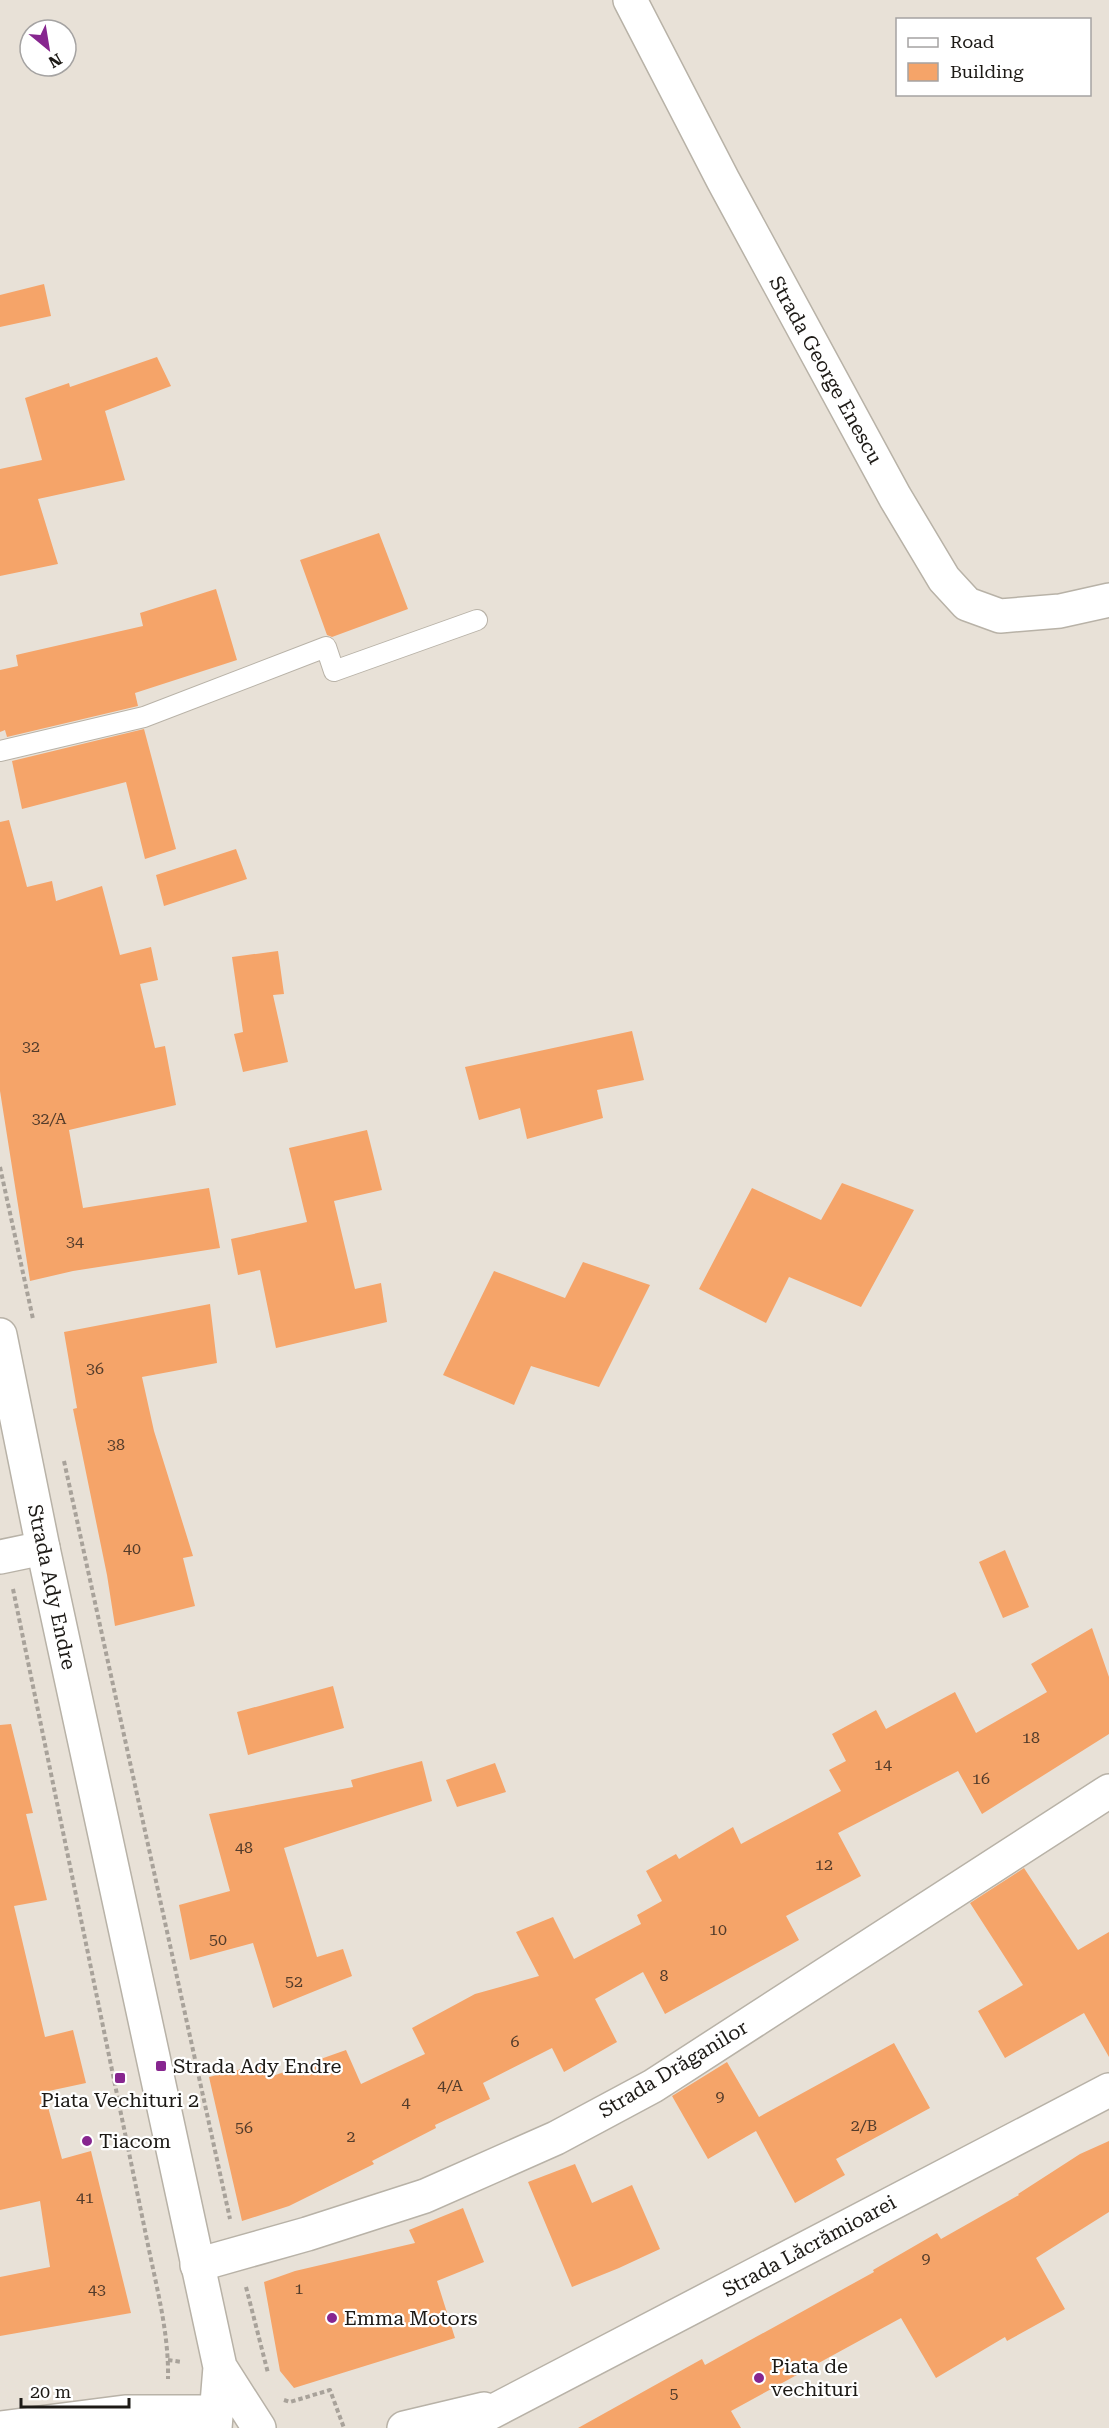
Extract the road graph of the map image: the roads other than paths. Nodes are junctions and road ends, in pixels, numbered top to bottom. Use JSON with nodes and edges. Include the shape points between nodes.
{"nodes":[{"id":1,"x":630,"y":0,"type":"edge"},
{"id":2,"x":1109,"y":600,"type":"edge"},
{"id":3,"x":477,"y":620,"type":"dead end"},
{"id":4,"x":0,"y":751,"type":"edge"},
{"id":5,"x":0,"y":1335,"type":"edge"},
{"id":6,"x":43,"y":1548,"type":"junction"},
{"id":7,"x":3,"y":1556,"type":"edge"},
{"id":8,"x":1109,"y":1791,"type":"edge"},
{"id":9,"x":1109,"y":2090,"type":"edge"},
{"id":10,"x":198,"y":2265,"type":"junction"},
{"id":11,"x":220,"y":2367,"type":"junction"},
{"id":12,"x":510,"y":2403,"type":"junction"},
{"id":13,"x":216,"y":2420,"type":"edge"},
{"id":14,"x":2,"y":2428,"type":"edge"},
{"id":15,"x":259,"y":2428,"type":"edge"},
{"id":16,"x":404,"y":2428,"type":"edge"},
{"id":17,"x":461,"y":2428,"type":"edge"}],
"edges":[{"from":1,"to":2,"type":"street","name":"Strada George Enescu","via":[[723,180],[895,497],[944,579],[967,604],[1000,616],[1060,611]]},
{"from":3,"to":4,"type":"lane","via":[[334,671],[326,647],[144,717]]},
{"from":5,"to":6,"type":"street","name":"Strada Ady Endre"},
{"from":6,"to":7,"type":"street"},
{"from":6,"to":10,"type":"street","name":"Strada Ady Endre"},
{"from":8,"to":10,"type":"street","name":"Strada Drăganilor","via":[[652,2086],[556,2138],[425,2196]]},
{"from":9,"to":12,"type":"street","name":"Strada Lăcrămioarei"},
{"from":10,"to":11,"type":"street","name":"Strada Ady Endre"},
{"from":11,"to":13,"type":"street","name":"Strada Ady Endre"},
{"from":11,"to":15,"type":"street","name":"Strada Ady Endre"},
{"from":12,"to":16,"type":"street","name":"Strada Lăcrămioarei"},
{"from":12,"to":17,"type":"street","name":"Strada Lăcrămioarei"},
{"from":13,"to":14,"type":"street","via":[[125,2412]]}]}
